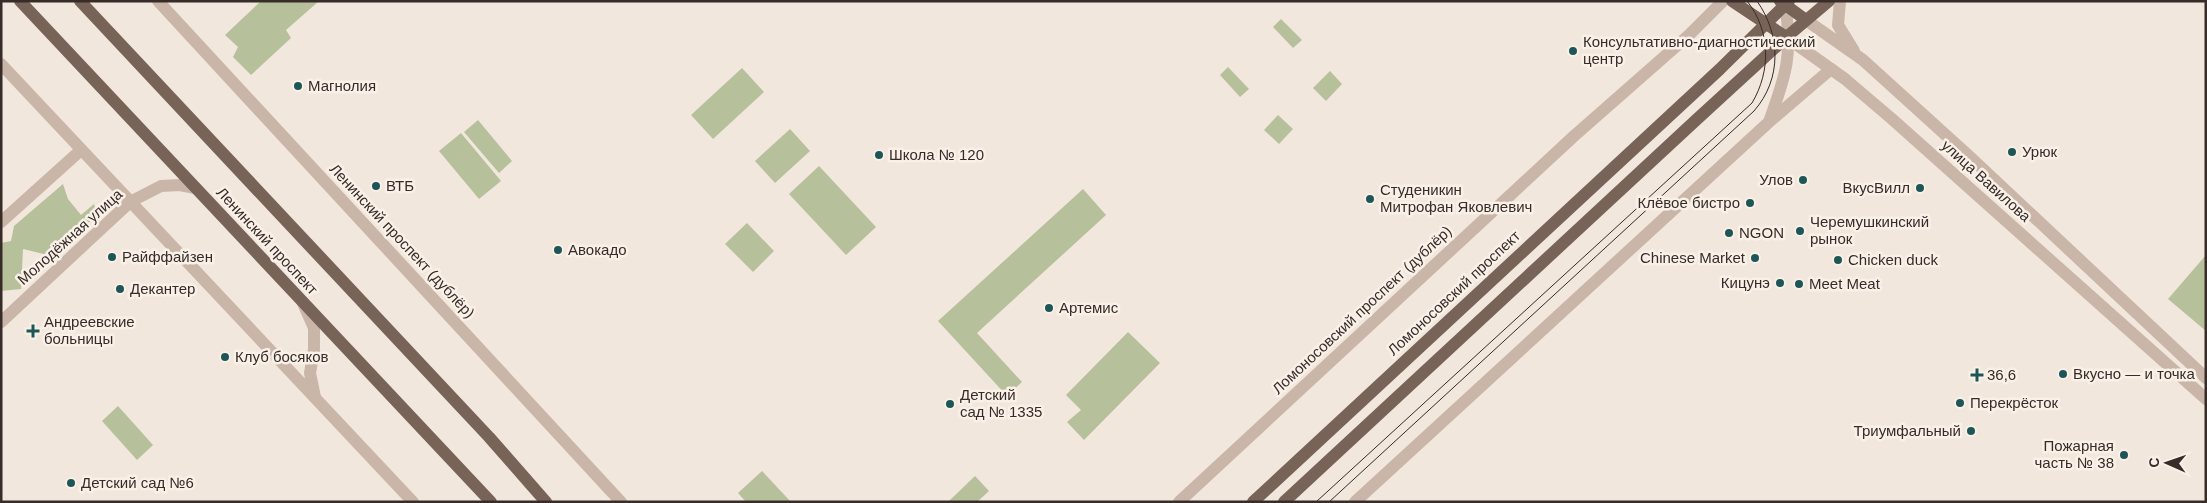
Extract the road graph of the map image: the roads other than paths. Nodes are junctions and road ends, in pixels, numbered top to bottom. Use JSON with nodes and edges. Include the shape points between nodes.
{"nodes":[{"id":1,"x":20,"y":1,"type":"edge"},
{"id":2,"x":80,"y":1,"type":"edge"},
{"id":3,"x":158,"y":1,"type":"edge"},
{"id":4,"x":1723,"y":1,"type":"edge"},
{"id":5,"x":1732,"y":1,"type":"edge"},
{"id":6,"x":1829,"y":1,"type":"edge"},
{"id":7,"x":1840,"y":1,"type":"edge"},
{"id":8,"x":1785,"y":3,"type":"edge"},
{"id":9,"x":1806,"y":20,"type":"junction"},
{"id":10,"x":1766,"y":24,"type":"junction"},
{"id":11,"x":1788,"y":37,"type":"junction"},
{"id":12,"x":1863,"y":60,"type":"junction"},
{"id":13,"x":1,"y":64,"type":"edge"},
{"id":14,"x":1831,"y":69,"type":"junction"},
{"id":15,"x":1904,"y":98,"type":"junction"},
{"id":16,"x":1892,"y":119,"type":"junction"},
{"id":17,"x":1769,"y":122,"type":"junction"},
{"id":18,"x":81,"y":150,"type":"junction"},
{"id":19,"x":195,"y":188,"type":"junction"},
{"id":20,"x":130,"y":202,"type":"junction"},
{"id":21,"x":1,"y":222,"type":"edge"},
{"id":22,"x":302,"y":303,"type":"junction"},
{"id":23,"x":1,"y":322,"type":"edge"},
{"id":24,"x":2206,"y":378,"type":"edge"},
{"id":25,"x":316,"y":398,"type":"junction"},
{"id":26,"x":2206,"y":399,"type":"edge"},
{"id":27,"x":413,"y":502,"type":"edge"},
{"id":28,"x":491,"y":502,"type":"edge"},
{"id":29,"x":546,"y":502,"type":"edge"},
{"id":30,"x":621,"y":502,"type":"edge"},
{"id":31,"x":1179,"y":502,"type":"edge"},
{"id":32,"x":1253,"y":502,"type":"edge"},
{"id":33,"x":1284,"y":502,"type":"edge"},
{"id":34,"x":1355,"y":502,"type":"edge"}],
"edges":[{"from":1,"to":19,"type":"main road","name":"Ленинский проспект"},
{"from":2,"to":29,"type":"main road","name":"Ленинский проспект"},
{"from":3,"to":30,"type":"street","name":"Ленинский проспект (дублёр)"},
{"from":4,"to":31,"type":"street","name":"Ломоносовский проспект (дублёр)","via":[[1690,35],[1574,136]]},
{"from":5,"to":10,"type":"main road","name":"улица Вавилова"},
{"from":6,"to":9,"type":"main road"},
{"from":7,"to":12,"type":"street","via":[[1838,25]]},
{"from":8,"to":9,"type":"main road","name":"улица Вавилова"},
{"from":8,"to":10,"type":"main road","name":"Ломоносовский проспект"},
{"from":8,"to":11,"type":"street"},
{"from":9,"to":11,"type":"main road"},
{"from":9,"to":12,"type":"street","name":"улица Вавилова"},
{"from":10,"to":11,"type":"main road","name":"улица Вавилова"},
{"from":10,"to":32,"type":"main road","name":"Ломоносовский проспект"},
{"from":11,"to":14,"type":"street","name":"улица Вавилова"},
{"from":11,"to":17,"type":"street","via":[[1783,85]]},
{"from":11,"to":33,"type":"main road"},
{"from":12,"to":15,"type":"street","name":"улица Вавилова"},
{"from":13,"to":18,"type":"street"},
{"from":14,"to":16,"type":"street","name":"улица Вавилова"},
{"from":14,"to":17,"type":"street"},
{"from":15,"to":16,"type":"street","via":[[1900,95],[1889,98],[1886,109]]},
{"from":15,"to":24,"type":"street","name":"улица Вавилова"},
{"from":16,"to":26,"type":"street","name":"улица Вавилова"},
{"from":17,"to":34,"type":"street"},
{"from":18,"to":20,"type":"street"},
{"from":18,"to":21,"type":"street"},
{"from":19,"to":20,"type":"street","name":"Молодёжная улица","via":[[161,186]]},
{"from":19,"to":22,"type":"main road","name":"Ленинский проспект"},
{"from":20,"to":23,"type":"street","name":"Молодёжная улица"},
{"from":20,"to":25,"type":"street"},
{"from":22,"to":25,"type":"street","via":[[314,333],[310,373]]},
{"from":22,"to":28,"type":"main road","name":"Ленинский проспект"},
{"from":25,"to":27,"type":"street"}]}
